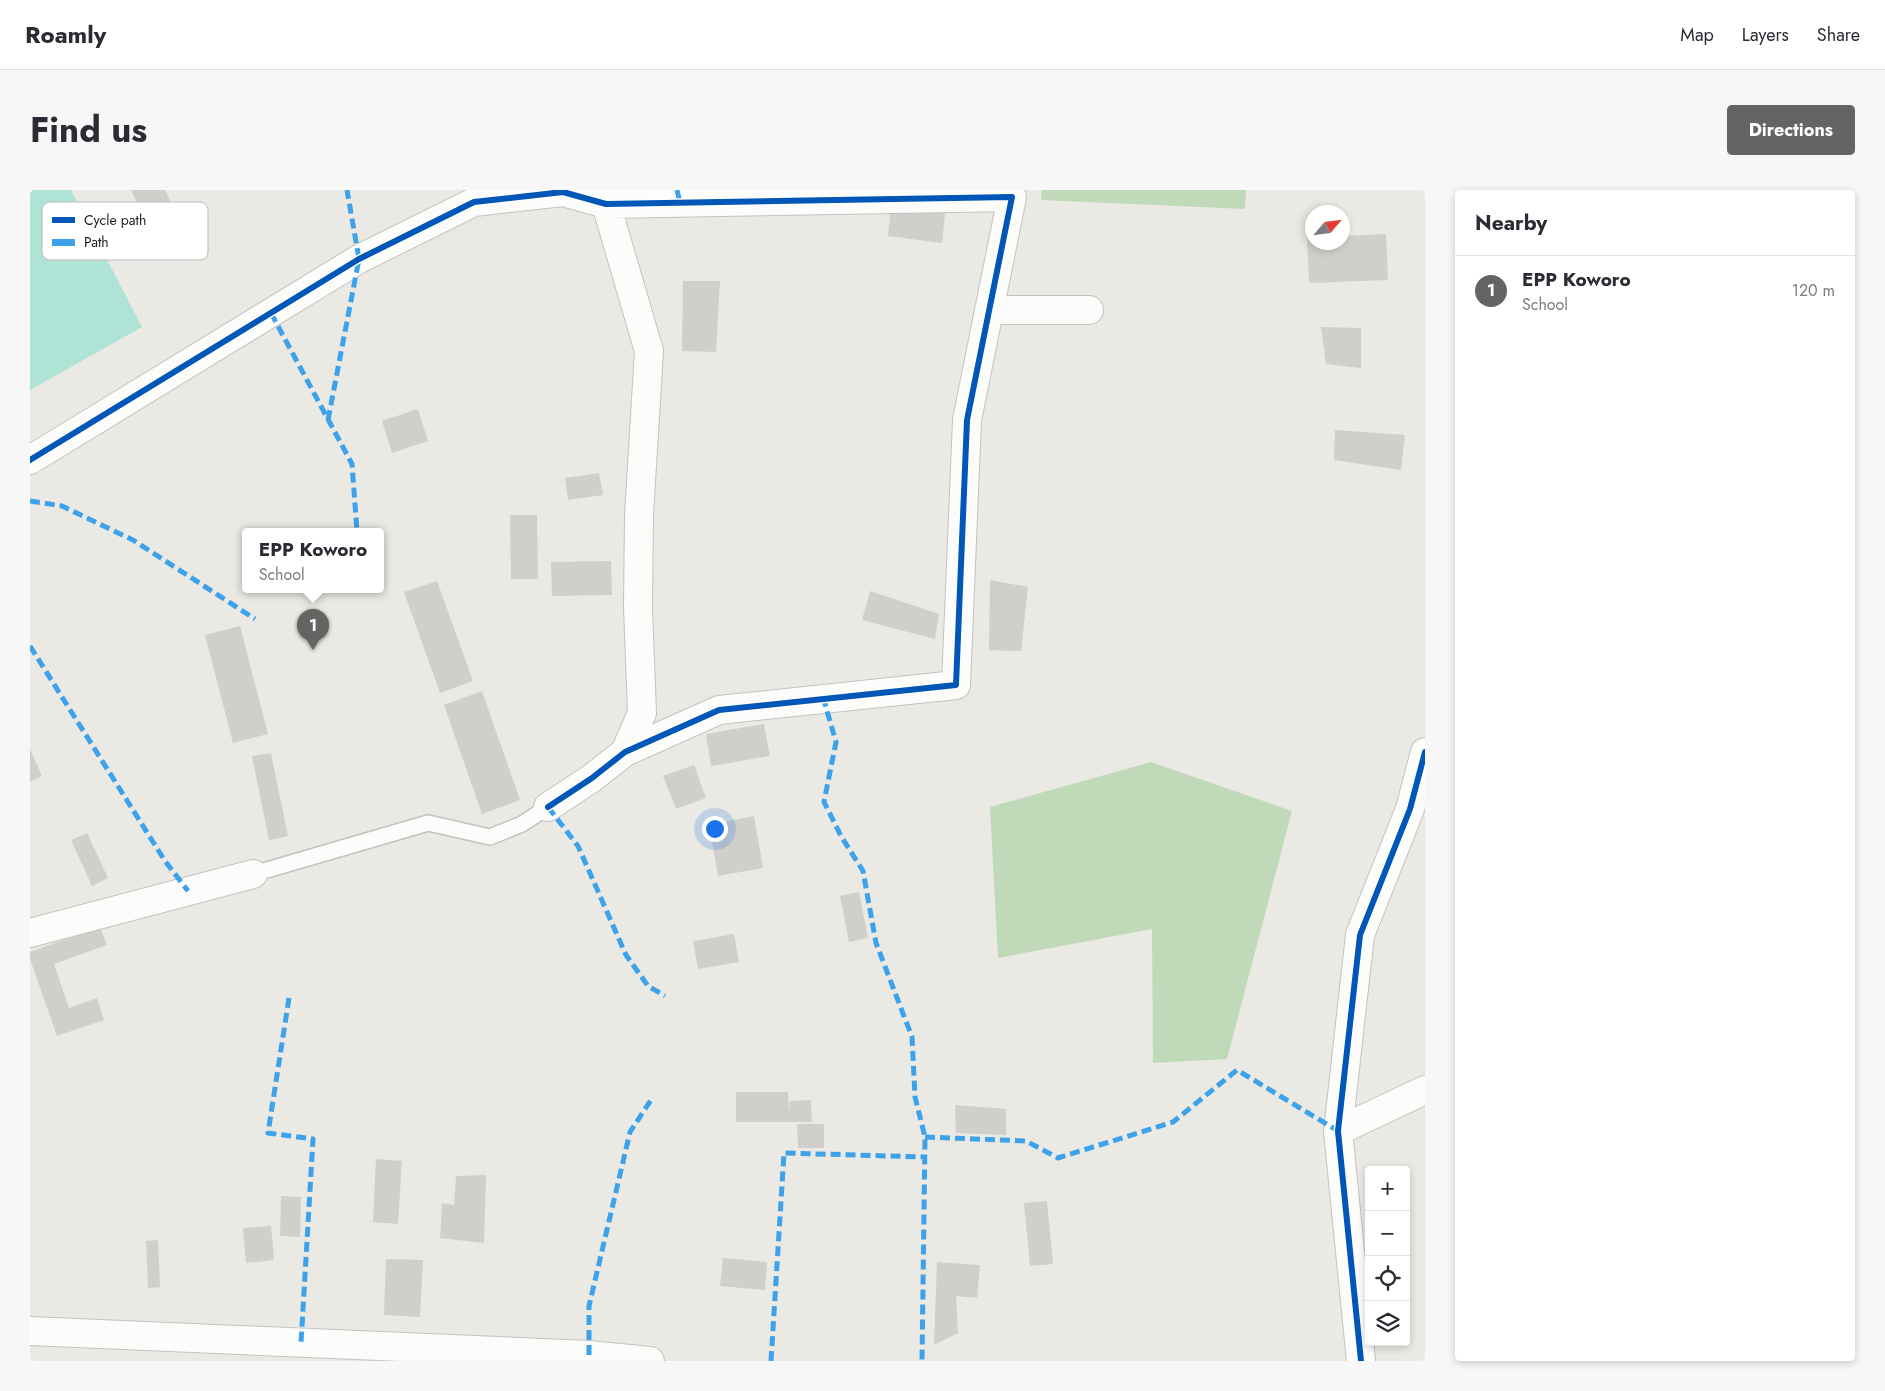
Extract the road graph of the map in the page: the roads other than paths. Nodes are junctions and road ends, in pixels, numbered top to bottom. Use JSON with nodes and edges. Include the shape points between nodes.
{"nodes":[{"id":1,"x":606,"y":204,"type":"junction"},
{"id":2,"x":989,"y":310,"type":"junction"},
{"id":3,"x":1089,"y":310,"type":"dead end"},
{"id":4,"x":30,"y":460,"type":"edge"},
{"id":5,"x":625,"y":752,"type":"junction"},
{"id":6,"x":1425,"y":752,"type":"edge"},
{"id":7,"x":548,"y":807,"type":"joint"},
{"id":8,"x":253,"y":874,"type":"joint"},
{"id":9,"x":30,"y":933,"type":"edge"},
{"id":10,"x":1425,"y":1090,"type":"edge"},
{"id":11,"x":1338,"y":1131,"type":"junction"},
{"id":12,"x":30,"y":1331,"type":"edge"},
{"id":13,"x":301,"y":1352,"type":"edge"},
{"id":14,"x":589,"y":1358,"type":"edge"},
{"id":15,"x":650,"y":1361,"type":"edge"},
{"id":16,"x":1362,"y":1361,"type":"edge"}],
"edges":[{"from":1,"to":2,"type":"street","via":[[1012,197]]},
{"from":1,"to":4,"type":"street","via":[[563,192],[474,202],[359,259]]},
{"from":1,"to":5,"type":"street","via":[[649,351],[639,514],[642,713]]},
{"from":2,"to":3,"type":"street"},
{"from":2,"to":5,"type":"street","via":[[967,420],[956,685],[718,710]]},
{"from":5,"to":7,"type":"street"},
{"from":6,"to":11,"type":"street","via":[[1410,809],[1360,935]]},
{"from":7,"to":8,"type":"lane","via":[[522,824],[490,837],[428,823]]},
{"from":8,"to":9,"type":"street"},
{"from":10,"to":11,"type":"street"},
{"from":11,"to":16,"type":"street"},
{"from":12,"to":13,"type":"street"},
{"from":13,"to":14,"type":"street"},
{"from":14,"to":15,"type":"street"}]}
